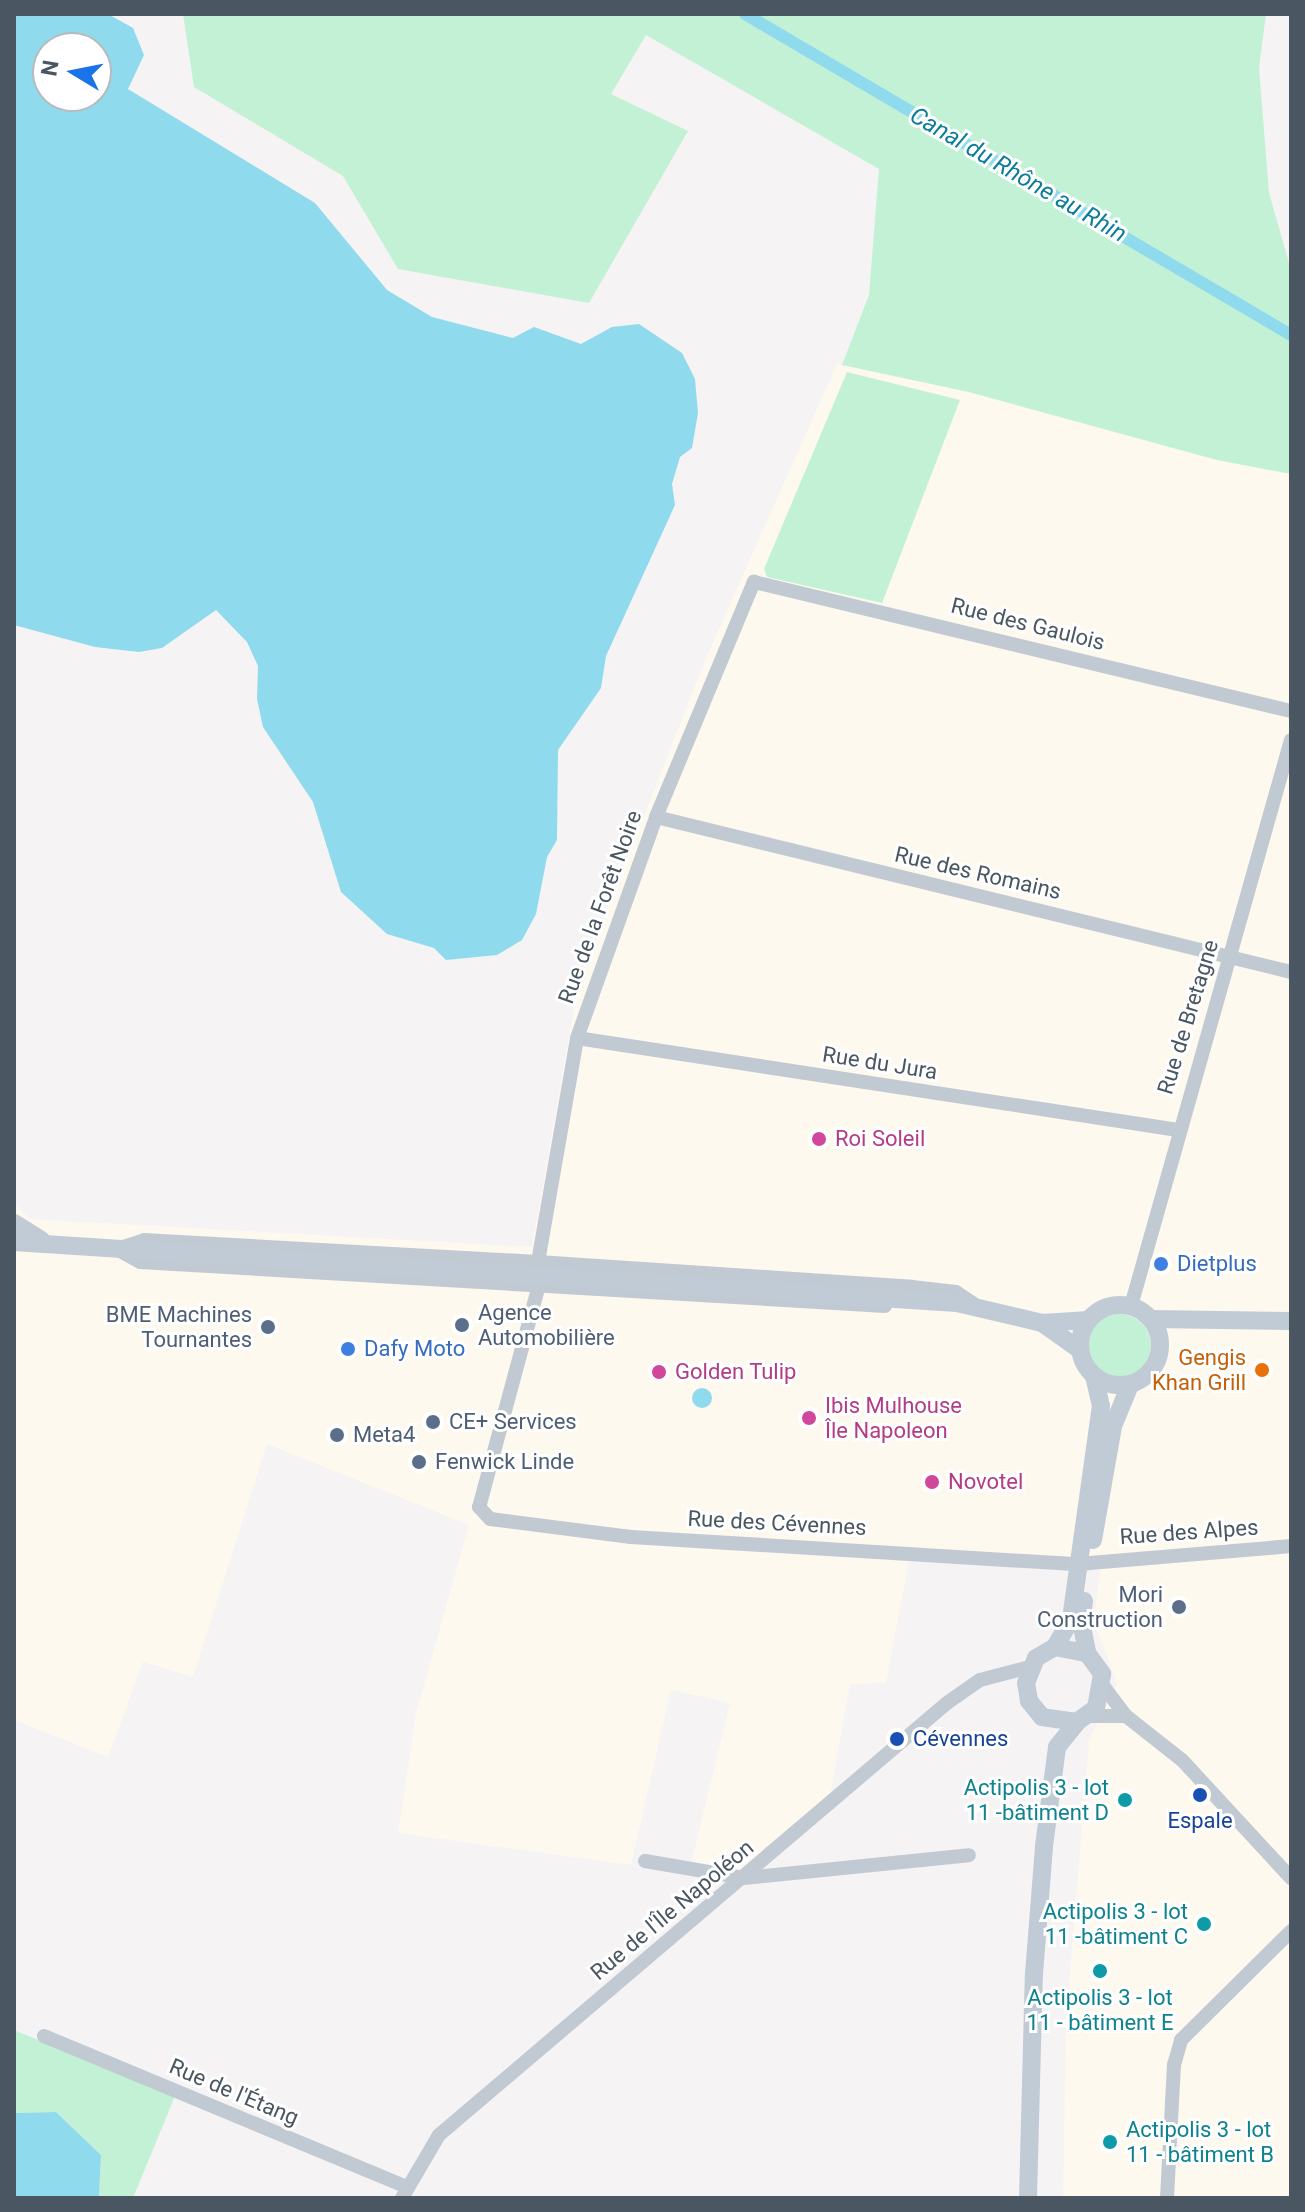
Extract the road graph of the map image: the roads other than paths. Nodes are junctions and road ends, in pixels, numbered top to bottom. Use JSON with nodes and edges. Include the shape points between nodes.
{"nodes":[{"id":1,"x":754,"y":582,"type":"joint"},
{"id":2,"x":1291,"y":711,"type":"edge"},
{"id":3,"x":1291,"y":740,"type":"edge"},
{"id":4,"x":656,"y":817,"type":"junction"},
{"id":5,"x":1229,"y":956,"type":"junction"},
{"id":6,"x":1291,"y":972,"type":"edge"},
{"id":7,"x":577,"y":1038,"type":"junction"},
{"id":8,"x":1178,"y":1130,"type":"junction"},
{"id":9,"x":14,"y":1223,"type":"edge"},
{"id":10,"x":41,"y":1240,"type":"junction"},
{"id":11,"x":14,"y":1242,"type":"edge"},
{"id":12,"x":117,"y":1249,"type":"junction"},
{"id":13,"x":538,"y":1262,"type":"junction"},
{"id":14,"x":539,"y":1285,"type":"junction"},
{"id":15,"x":900,"y":1299,"type":"junction"},
{"id":16,"x":975,"y":1305,"type":"junction"},
{"id":17,"x":1131,"y":1306,"type":"junction"},
{"id":18,"x":1151,"y":1319,"type":"junction"},
{"id":19,"x":1089,"y":1320,"type":"junction"},
{"id":20,"x":1291,"y":1321,"type":"edge"},
{"id":21,"x":1199,"y":1322,"type":"junction"},
{"id":22,"x":1042,"y":1323,"type":"junction"},
{"id":23,"x":1080,"y":1350,"type":"junction"},
{"id":24,"x":1160,"y":1353,"type":"junction"},
{"id":25,"x":1094,"y":1376,"type":"junction"},
{"id":26,"x":1130,"y":1385,"type":"junction"},
{"id":27,"x":1291,"y":1546,"type":"edge"},
{"id":28,"x":1084,"y":1563,"type":"junction"},
{"id":29,"x":1055,"y":1647,"type":"junction"},
{"id":30,"x":1087,"y":1653,"type":"junction"},
{"id":31,"x":1030,"y":1667,"type":"junction"},
{"id":32,"x":992,"y":1678,"type":"junction"},
{"id":33,"x":1104,"y":1687,"type":"junction"},
{"id":34,"x":1026,"y":1691,"type":"junction"},
{"id":35,"x":1126,"y":1716,"type":"junction"},
{"id":36,"x":1042,"y":1717,"type":"junction"},
{"id":37,"x":1083,"y":1719,"type":"junction"},
{"id":38,"x":1057,"y":1747,"type":"junction"},
{"id":39,"x":969,"y":1855,"type":"dead end"},
{"id":40,"x":645,"y":1861,"type":"dead end"},
{"id":41,"x":744,"y":1878,"type":"junction"},
{"id":42,"x":1291,"y":1878,"type":"edge"},
{"id":43,"x":1291,"y":1931,"type":"edge"},
{"id":44,"x":44,"y":2036,"type":"dead end"},
{"id":45,"x":404,"y":2193,"type":"edge"},
{"id":46,"x":1028,"y":2198,"type":"edge"},
{"id":47,"x":1167,"y":2198,"type":"edge"}],
"edges":[{"from":1,"to":2,"type":"street","name":"Rue des Gaulois"},
{"from":1,"to":4,"type":"street","name":"Rue de la Forêt Noire"},
{"from":3,"to":5,"type":"street","name":"Rue de Bretagne"},
{"from":4,"to":5,"type":"street","name":"Rue des Romains"},
{"from":4,"to":7,"type":"street","name":"Rue de la Forêt Noire"},
{"from":5,"to":6,"type":"street","name":"Rue des Romains"},
{"from":5,"to":8,"type":"street","name":"Rue de Bretagne"},
{"from":7,"to":8,"type":"street","name":"Rue du Jura"},
{"from":7,"to":13,"type":"street","name":"Rue de la Forêt Noire"},
{"from":8,"to":17,"type":"street","name":"Rue de Bretagne"},
{"from":9,"to":10,"type":"main road"},
{"from":10,"to":11,"type":"main road"},
{"from":10,"to":12,"type":"main road"},
{"from":12,"to":13,"type":"street","via":[[144,1240]]},
{"from":12,"to":14,"type":"street","via":[[140,1262]]},
{"from":12,"to":15,"type":"main road"},
{"from":13,"to":16,"type":"street","via":[[912,1287],[956,1292]]},
{"from":14,"to":15,"type":"street","via":[[865,1306]]},
{"from":14,"to":28,"type":"street","name":"Rue des Cévennes","via":[[479,1507],[490,1519],[631,1537]]},
{"from":15,"to":16,"type":"main road"},
{"from":16,"to":22,"type":"main road"},
{"from":17,"to":18,"type":"main road"},
{"from":17,"to":19,"type":"main road","via":[[1108,1307]]},
{"from":18,"to":21,"type":"main road"},
{"from":18,"to":24,"type":"main road"},
{"from":19,"to":22,"type":"main road"},
{"from":19,"to":23,"type":"main road"},
{"from":20,"to":21,"type":"main road"},
{"from":21,"to":24,"type":"main road"},
{"from":22,"to":23,"type":"main road"},
{"from":23,"to":25,"type":"main road"},
{"from":24,"to":26,"type":"main road","via":[[1149,1373]]},
{"from":25,"to":26,"type":"main road","via":[[1111,1385]]},
{"from":25,"to":28,"type":"main road","via":[[1101,1406]]},
{"from":26,"to":28,"type":"main road","via":[[1113,1426]]},
{"from":27,"to":28,"type":"street","name":"Rue des Alpes"},
{"from":28,"to":29,"type":"main road","via":[[1071,1619]]},
{"from":28,"to":30,"type":"main road","via":[[1081,1621]]},
{"from":29,"to":30,"type":"main road"},
{"from":29,"to":31,"type":"main road"},
{"from":30,"to":33,"type":"main road","via":[[1096,1662]]},
{"from":31,"to":32,"type":"street","name":"Rue de l'Île Napoléon"},
{"from":31,"to":34,"type":"main road"},
{"from":32,"to":34,"type":"street"},
{"from":32,"to":41,"type":"street","name":"Rue de l'Île Napoléon","via":[[959,1694]]},
{"from":33,"to":35,"type":"street"},
{"from":33,"to":37,"type":"main road"},
{"from":34,"to":36,"type":"main road"},
{"from":35,"to":37,"type":"street"},
{"from":35,"to":42,"type":"street","via":[[1182,1760]]},
{"from":36,"to":37,"type":"main road"},
{"from":36,"to":38,"type":"main road"},
{"from":37,"to":38,"type":"main road"},
{"from":38,"to":46,"type":"main road","via":[[1034,1974]]},
{"from":39,"to":41,"type":"street"},
{"from":40,"to":41,"type":"street"},
{"from":41,"to":45,"type":"street","name":"Rue de l'Île Napoléon","via":[[439,2135]]},
{"from":43,"to":47,"type":"street","via":[[1181,2040],[1174,2065]]},
{"from":44,"to":45,"type":"street","name":"Rue de l'Étang"}]}
